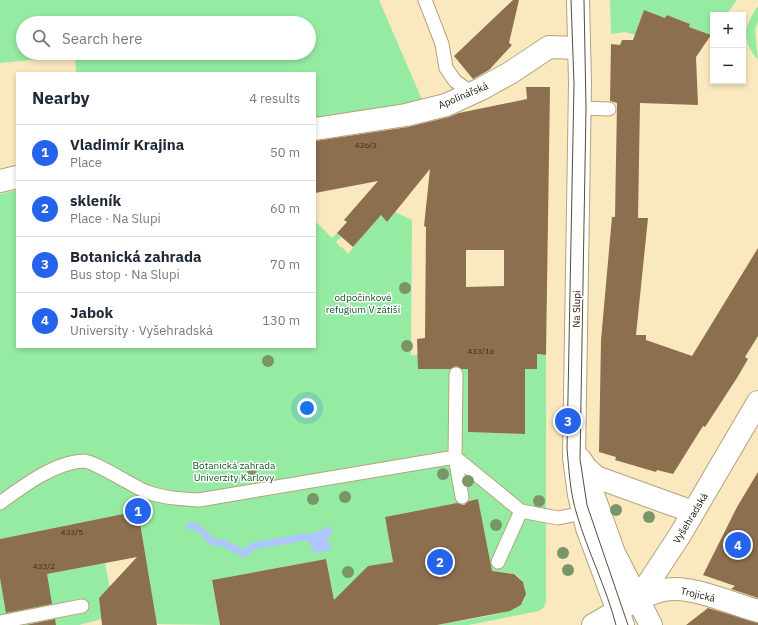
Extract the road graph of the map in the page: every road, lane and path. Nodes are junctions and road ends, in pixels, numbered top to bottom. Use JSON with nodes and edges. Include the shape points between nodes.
{"nodes":[{"id":1,"x":425,"y":0,"type":"edge"},
{"id":2,"x":578,"y":0,"type":"edge"},
{"id":3,"x":579,"y":48,"type":"junction"},
{"id":4,"x":472,"y":93,"type":"junction"},
{"id":5,"x":580,"y":108,"type":"junction"},
{"id":6,"x":609,"y":109,"type":"dead end"},
{"id":7,"x":316,"y":129,"type":"edge"},
{"id":8,"x":16,"y":178,"type":"edge"},
{"id":9,"x":0,"y":180,"type":"edge"},
{"id":10,"x":456,"y":374,"type":"dead end"},
{"id":11,"x":758,"y":402,"type":"edge"},
{"id":12,"x":577,"y":450,"type":"junction"},
{"id":13,"x":455,"y":457,"type":"junction"},
{"id":14,"x":462,"y":496,"type":"dead end"},
{"id":15,"x":0,"y":503,"type":"edge"},
{"id":16,"x":521,"y":511,"type":"junction"},
{"id":17,"x":693,"y":512,"type":"junction"},
{"id":18,"x":583,"y":513,"type":"junction"},
{"id":19,"x":498,"y":562,"type":"dead end"},
{"id":20,"x":638,"y":599,"type":"junction"},
{"id":21,"x":82,"y":606,"type":"dead end"},
{"id":22,"x":758,"y":611,"type":"edge"},
{"id":23,"x":620,"y":618,"type":"edge"},
{"id":24,"x":0,"y":622,"type":"edge"},
{"id":25,"x":593,"y":625,"type":"edge"},
{"id":26,"x":651,"y":625,"type":"edge"}],
"edges":[{"from":1,"to":4,"type":"lane","via":[[442,44],[446,68],[455,81]]},
{"from":2,"to":3,"type":"street","name":"Na Slupi"},
{"from":3,"to":4,"type":"street","name":"Apolinářská","via":[[549,47],[510,73]]},
{"from":3,"to":5,"type":"street","name":"Na Slupi"},
{"from":4,"to":7,"type":"street","name":"Apolinářská","via":[[446,105],[406,115]]},
{"from":5,"to":6,"type":"lane"},
{"from":5,"to":12,"type":"street","name":"Na Slupi"},
{"from":8,"to":9,"type":"street"},
{"from":10,"to":13,"type":"lane"},
{"from":11,"to":17,"type":"street","name":"Vyšehradská"},
{"from":12,"to":17,"type":"street","via":[[586,468],[596,477]]},
{"from":12,"to":18,"type":"street","name":"Na Slupi","via":[[576,474]]},
{"from":12,"to":20,"type":"street","via":[[614,553]]},
{"from":13,"to":14,"type":"lane"},
{"from":13,"to":15,"type":"lane","via":[[199,500],[169,498],[147,492],[86,461],[64,464],[22,487]]},
{"from":13,"to":16,"type":"lane"},
{"from":16,"to":18,"type":"lane","via":[[558,518]]},
{"from":16,"to":19,"type":"lane"},
{"from":17,"to":20,"type":"street","name":"Vyšehradská"},
{"from":18,"to":23,"type":"street","name":"Na Slupi"},
{"from":20,"to":22,"type":"street","name":"Trojická","via":[[657,591],[674,589],[696,592]]},
{"from":20,"to":23,"type":"street","name":"Vyšehradská"},
{"from":20,"to":26,"type":"street"},
{"from":21,"to":24,"type":"lane"},
{"from":23,"to":25,"type":"street","name":"Vyšehradská"}]}
